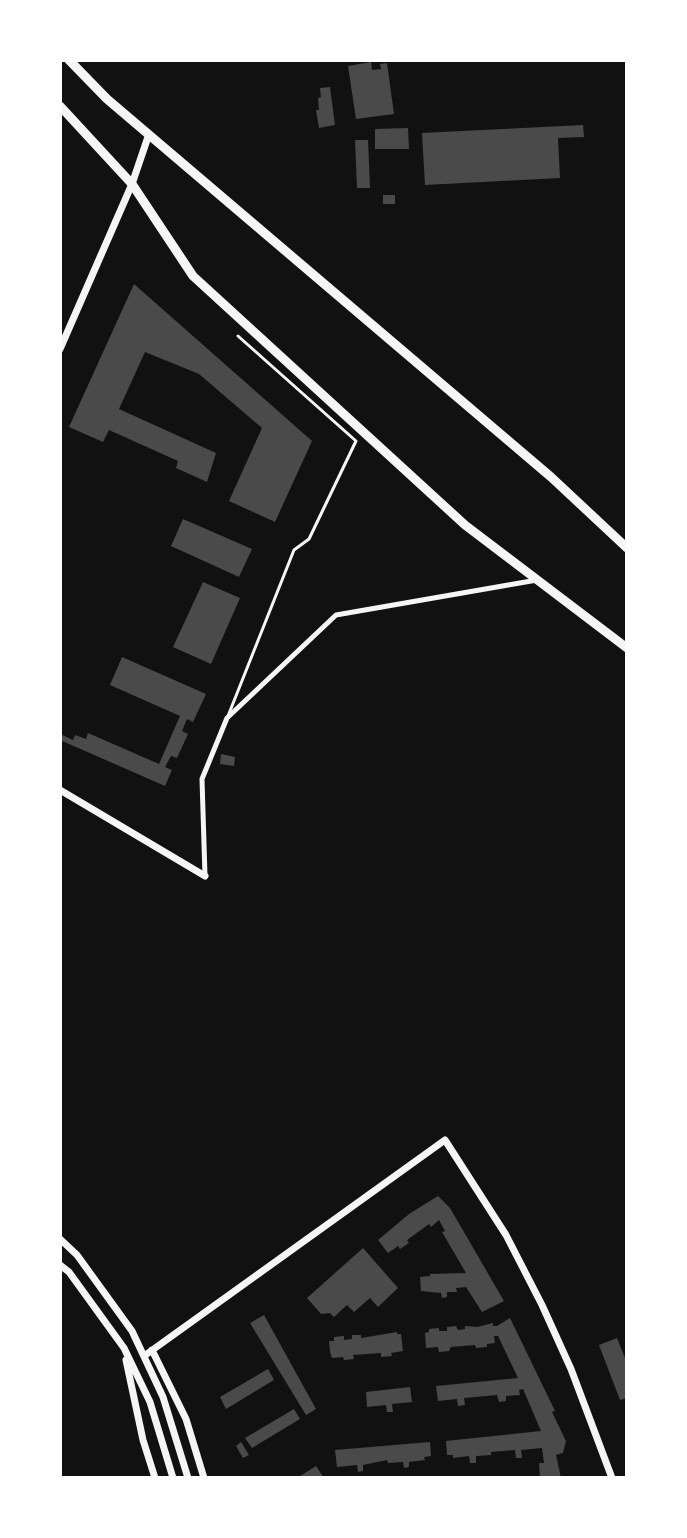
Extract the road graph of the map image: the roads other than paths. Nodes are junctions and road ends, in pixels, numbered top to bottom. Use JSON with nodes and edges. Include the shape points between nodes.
{"nodes":[{"id":1,"x":69,"y":60,"type":"edge"},
{"id":2,"x":60,"y":106,"type":"edge"},
{"id":3,"x":149,"y":134,"type":"junction"},
{"id":4,"x":132,"y":184,"type":"junction"},
{"id":5,"x":238,"y":336,"type":"dead end"},
{"id":6,"x":60,"y":349,"type":"edge"},
{"id":7,"x":627,"y":548,"type":"edge"},
{"id":8,"x":537,"y":580,"type":"junction"},
{"id":9,"x":627,"y":648,"type":"edge"},
{"id":10,"x":227,"y":718,"type":"junction"},
{"id":11,"x":60,"y":790,"type":"edge"},
{"id":12,"x":205,"y":876,"type":"joint"},
{"id":13,"x":60,"y":1239,"type":"edge"},
{"id":14,"x":60,"y":1265,"type":"edge"},
{"id":15,"x":124,"y":1348,"type":"junction"},
{"id":16,"x":152,"y":1350,"type":"junction"},
{"id":17,"x":144,"y":1356,"type":"junction"},
{"id":18,"x":155,"y":1478,"type":"edge"},
{"id":19,"x":173,"y":1478,"type":"edge"},
{"id":20,"x":188,"y":1478,"type":"edge"},
{"id":21,"x":204,"y":1478,"type":"edge"},
{"id":22,"x":612,"y":1478,"type":"edge"}],
"edges":[{"from":1,"to":3,"type":"main road"},
{"from":2,"to":4,"type":"main road"},
{"from":3,"to":4,"type":"street"},
{"from":3,"to":7,"type":"main road","via":[[551,477]]},
{"from":4,"to":6,"type":"street"},
{"from":4,"to":8,"type":"main road","via":[[194,276],[465,525]]},
{"from":5,"to":10,"type":"lane","via":[[356,441],[309,539],[294,550]]},
{"from":8,"to":9,"type":"main road"},
{"from":8,"to":10,"type":"street","via":[[336,615]]},
{"from":10,"to":12,"type":"street","via":[[202,779]]},
{"from":11,"to":12,"type":"street"},
{"from":13,"to":17,"type":"street","via":[[78,1255],[132,1331]]},
{"from":14,"to":15,"type":"street"},
{"from":15,"to":18,"type":"street"},
{"from":15,"to":19,"type":"street","via":[[150,1402]]},
{"from":16,"to":17,"type":"street"},
{"from":16,"to":21,"type":"street","via":[[186,1419]]},
{"from":16,"to":22,"type":"street","via":[[445,1140],[506,1234],[542,1305]]},
{"from":17,"to":20,"type":"street","via":[[163,1397]]}]}
